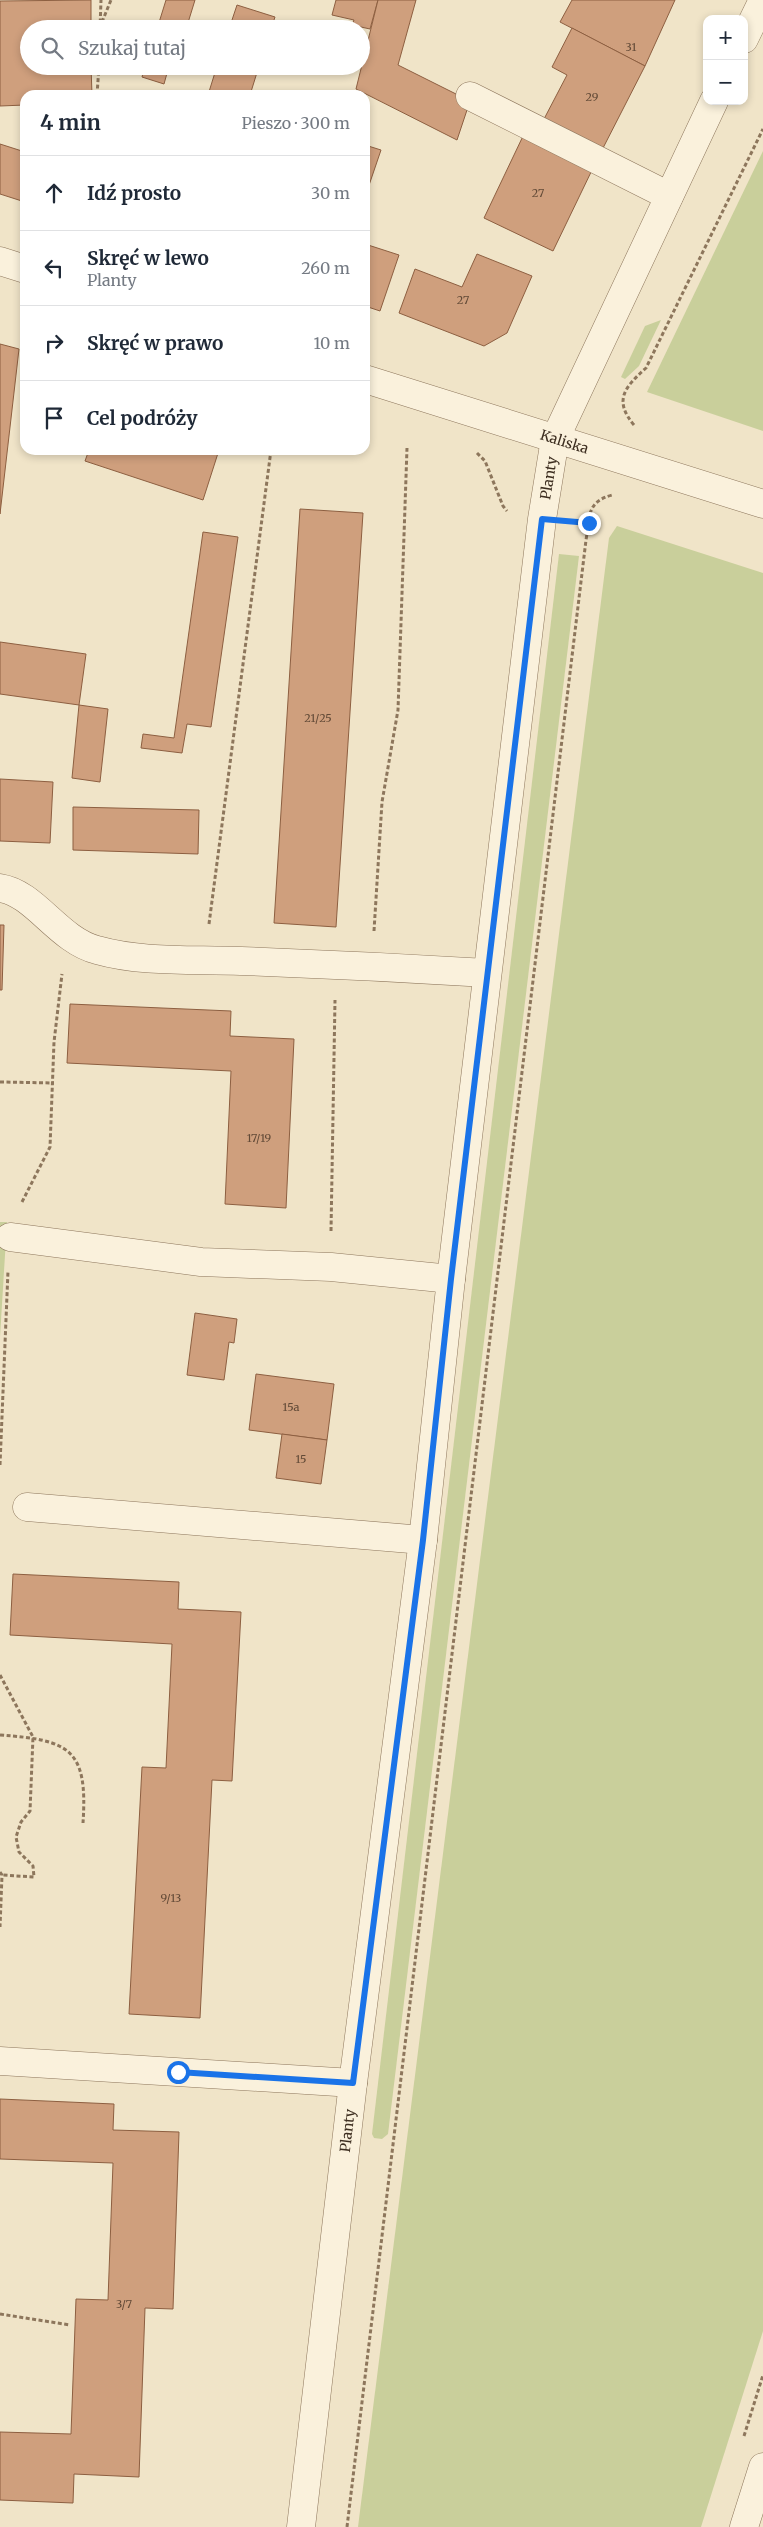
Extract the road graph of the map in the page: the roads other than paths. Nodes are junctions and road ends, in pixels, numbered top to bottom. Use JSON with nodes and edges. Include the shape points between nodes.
{"nodes":[{"id":1,"x":763,"y":0,"type":"edge"},
{"id":2,"x":748,"y":31,"type":"edge"},
{"id":3,"x":470,"y":96,"type":"dead end"},
{"id":4,"x":712,"y":105,"type":"edge"},
{"id":5,"x":669,"y":196,"type":"junction"},
{"id":6,"x":0,"y":261,"type":"edge"},
{"id":7,"x":20,"y":267,"type":"edge"},
{"id":8,"x":370,"y":381,"type":"edge"},
{"id":9,"x":555,"y":439,"type":"junction"},
{"id":10,"x":763,"y":504,"type":"edge"},
{"id":11,"x":0,"y":888,"type":"edge"},
{"id":12,"x":487,"y":973,"type":"junction"},
{"id":13,"x":10,"y":1238,"type":"road end"},
{"id":14,"x":451,"y":1279,"type":"junction"},
{"id":15,"x":28,"y":1508,"type":"dead end"},
{"id":16,"x":423,"y":1540,"type":"junction"},
{"id":17,"x":0,"y":2061,"type":"edge"},
{"id":18,"x":353,"y":2083,"type":"junction"},
{"id":19,"x":763,"y":2467,"type":"edge"},
{"id":20,"x":301,"y":2527,"type":"edge"},
{"id":21,"x":744,"y":2527,"type":"edge"}],
"edges":[{"from":1,"to":2,"type":"street"},
{"from":3,"to":5,"type":"street"},
{"from":4,"to":5,"type":"street","name":"Planty"},
{"from":5,"to":9,"type":"street","name":"Planty"},
{"from":6,"to":7,"type":"street"},
{"from":8,"to":9,"type":"street","name":"Kaliska"},
{"from":9,"to":10,"type":"street","name":"Kaliska"},
{"from":9,"to":12,"type":"street","name":"Planty","via":[[542,519]]},
{"from":11,"to":12,"type":"street","via":[[9,889],[37,908],[66,936],[96,950],[136,958]]},
{"from":12,"to":14,"type":"street","name":"Planty"},
{"from":13,"to":14,"type":"street","via":[[201,1262],[331,1267]]},
{"from":14,"to":16,"type":"street","name":"Planty"},
{"from":15,"to":16,"type":"street"},
{"from":16,"to":18,"type":"street","name":"Planty"},
{"from":17,"to":18,"type":"street"},
{"from":18,"to":20,"type":"street","name":"Planty"},
{"from":19,"to":21,"type":"street"}]}
